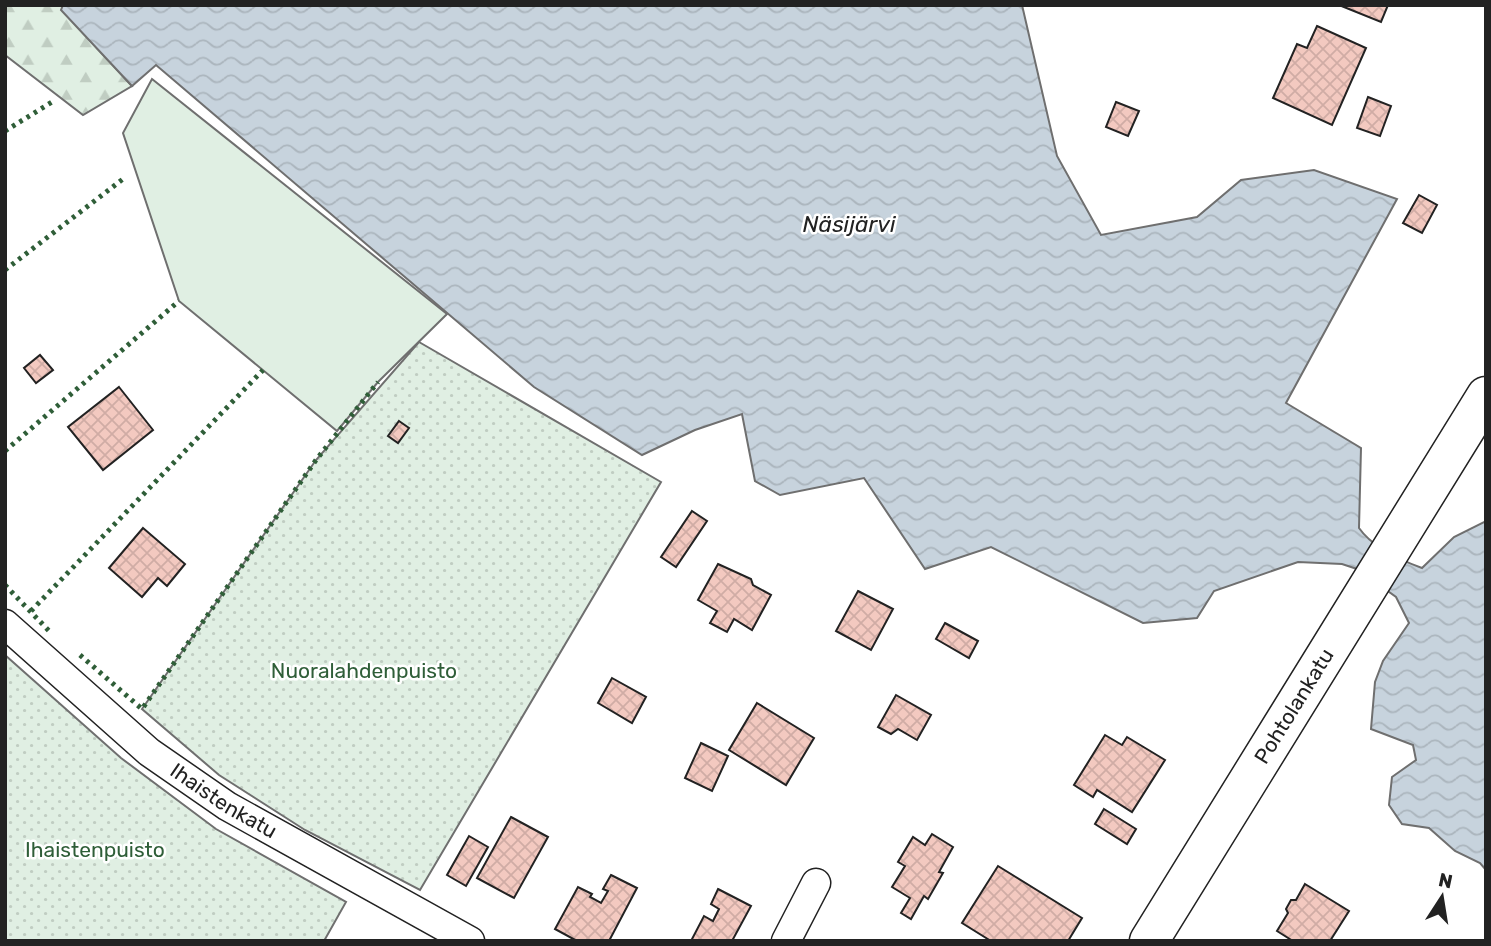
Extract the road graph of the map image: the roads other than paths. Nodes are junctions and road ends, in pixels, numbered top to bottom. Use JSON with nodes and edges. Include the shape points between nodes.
{"nodes":[{"id":1,"x":1486,"y":396,"type":"edge"},
{"id":2,"x":5,"y":624,"type":"edge"},
{"id":3,"x":816,"y":883,"type":"dead end"},
{"id":4,"x":470,"y":941,"type":"edge"},
{"id":5,"x":786,"y":941,"type":"edge"},
{"id":6,"x":1149,"y":941,"type":"edge"}],
"edges":[{"from":1,"to":6,"type":"main road","name":"Pohtolankatu"},
{"from":2,"to":4,"type":"street","name":"Ihaistenkatu","via":[[149,752],[227,806]]},
{"from":3,"to":5,"type":"street"}]}
